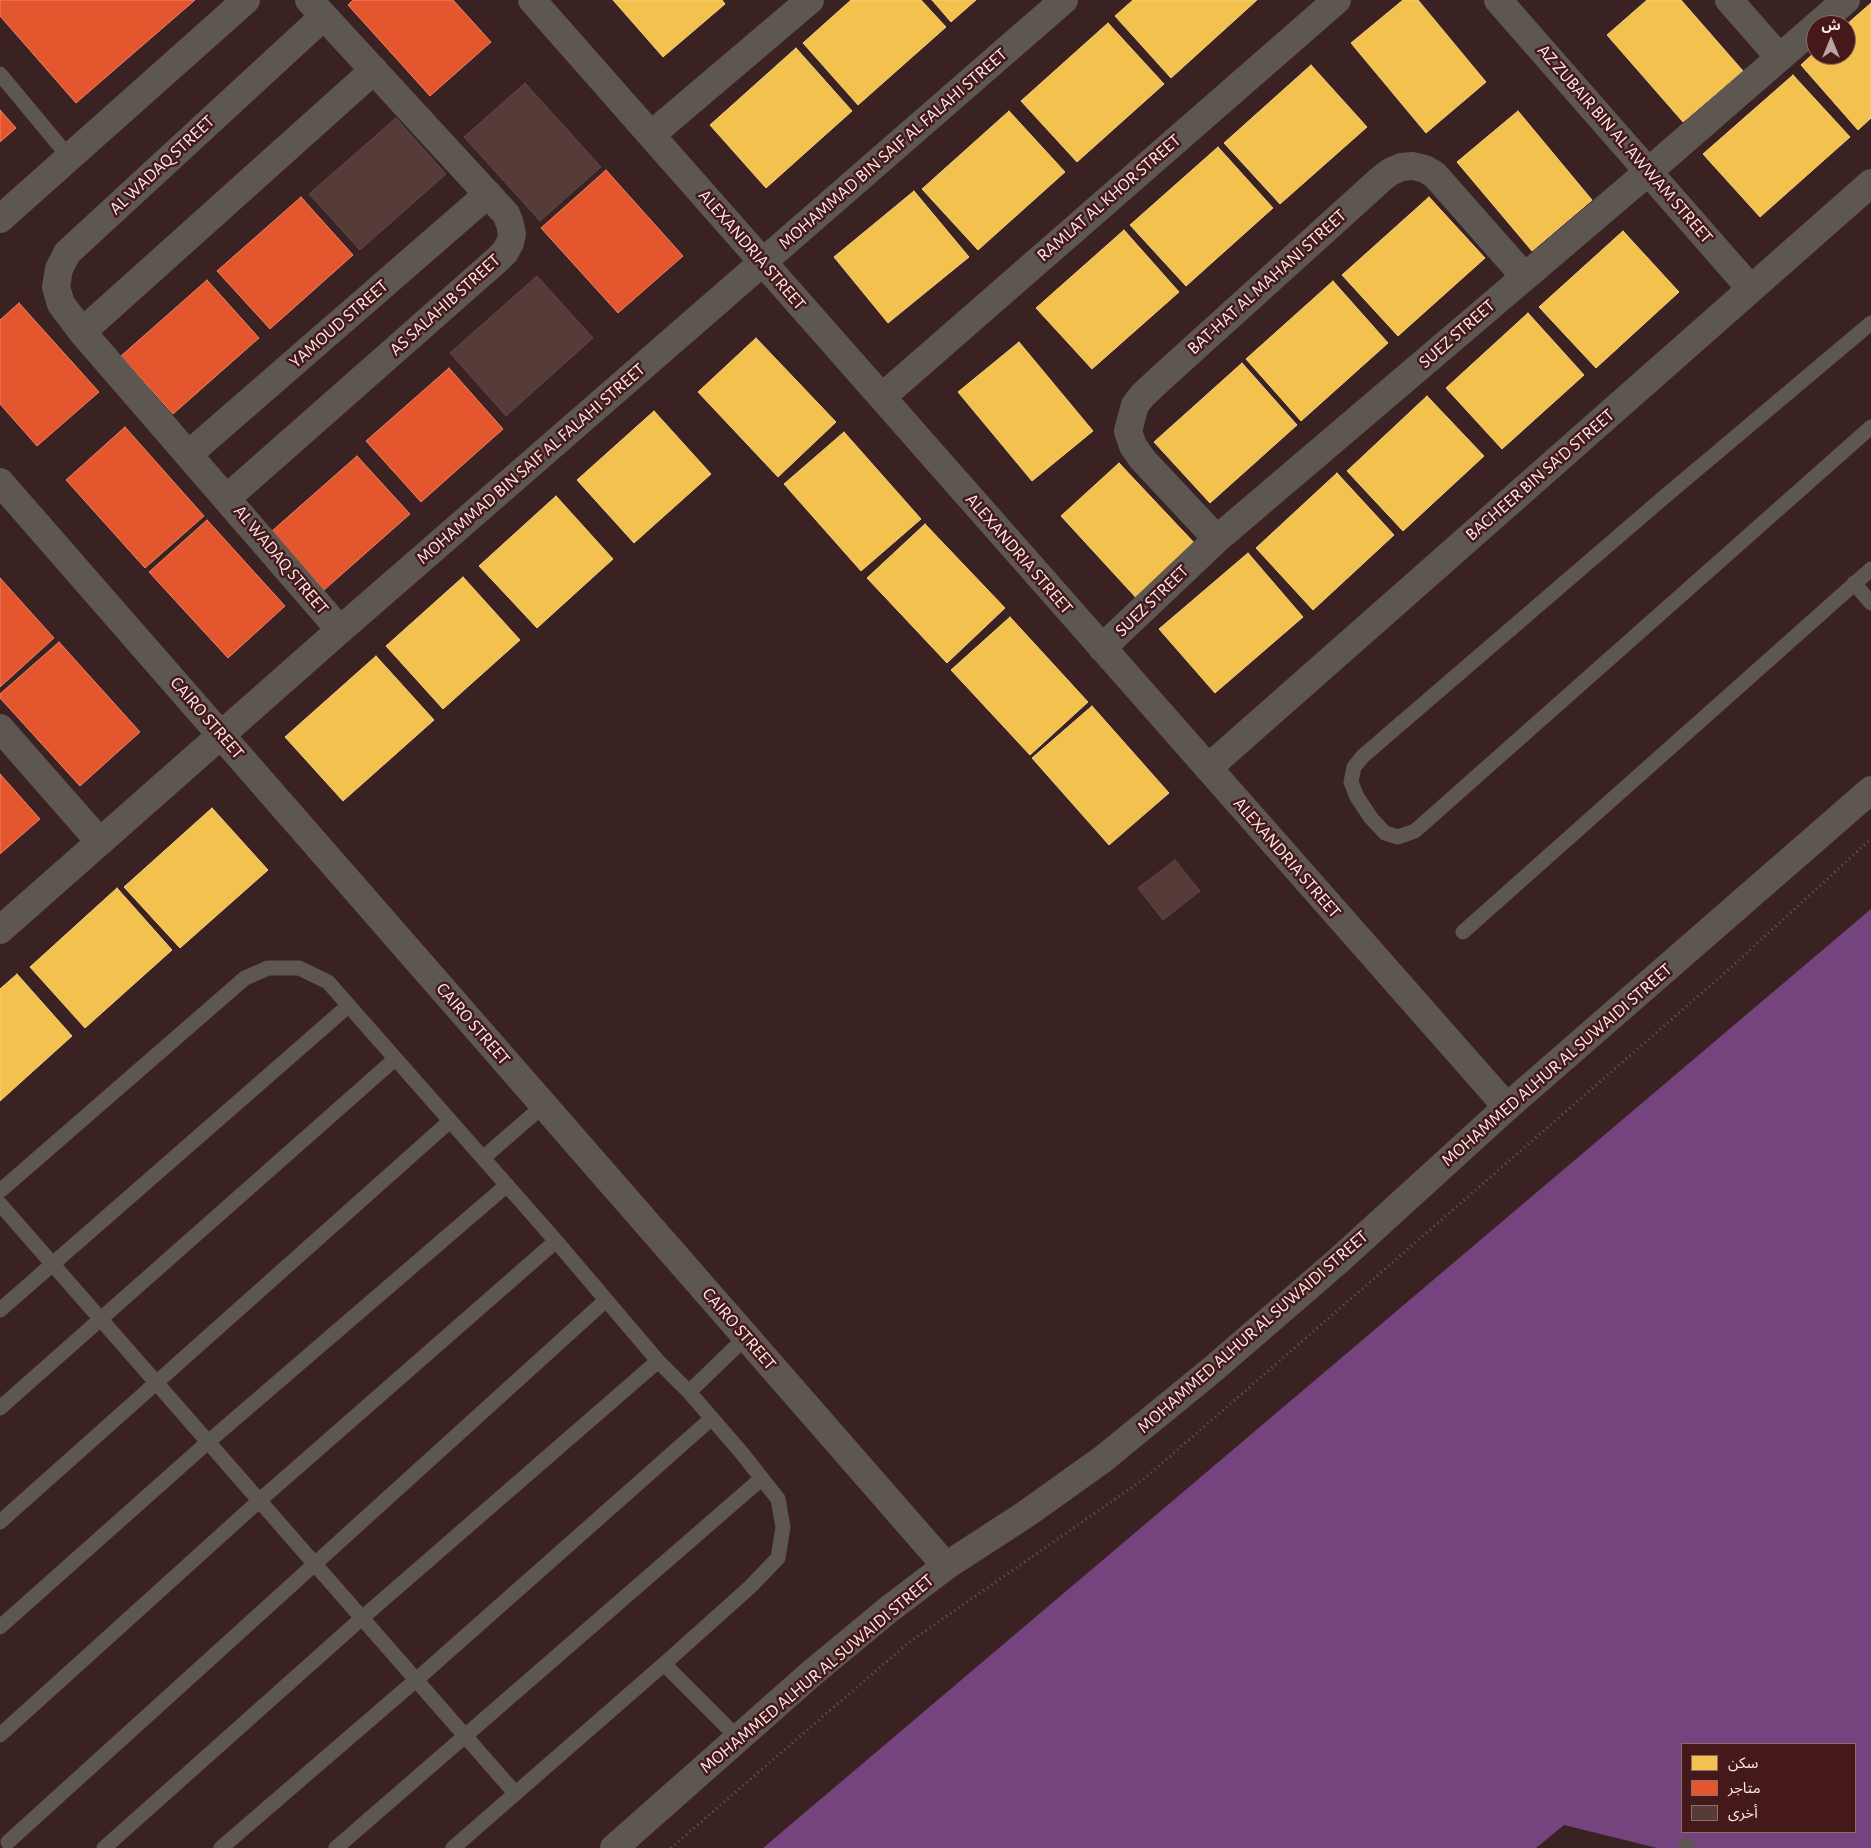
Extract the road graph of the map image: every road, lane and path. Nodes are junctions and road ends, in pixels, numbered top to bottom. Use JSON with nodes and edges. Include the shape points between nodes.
{"nodes":[{"id":1,"x":246,"y":0,"type":"edge"},
{"id":2,"x":532,"y":0,"type":"edge"},
{"id":3,"x":810,"y":0,"type":"edge"},
{"id":4,"x":1064,"y":0,"type":"edge"},
{"id":5,"x":1337,"y":0,"type":"edge"},
{"id":6,"x":1498,"y":0,"type":"edge"},
{"id":7,"x":1729,"y":0,"type":"edge"},
{"id":8,"x":1846,"y":0,"type":"edge"},
{"id":9,"x":316,"y":8,"type":"edge"},
{"id":10,"x":1828,"y":15,"type":"edge"},
{"id":11,"x":1806,"y":34,"type":"edge"},
{"id":12,"x":1779,"y":57,"type":"junction"},
{"id":13,"x":374,"y":70,"type":"junction"},
{"id":14,"x":0,"y":74,"type":"edge"},
{"id":15,"x":651,"y":135,"type":"junction"},
{"id":16,"x":69,"y":157,"type":"junction"},
{"id":17,"x":1648,"y":172,"type":"junction"},
{"id":18,"x":1871,"y":183,"type":"edge"},
{"id":19,"x":494,"y":201,"type":"junction"},
{"id":20,"x":0,"y":219,"type":"edge"},
{"id":21,"x":763,"y":263,"type":"junction"},
{"id":22,"x":1524,"y":276,"type":"junction"},
{"id":23,"x":1751,"y":289,"type":"junction"},
{"id":24,"x":1871,"y":323,"type":"edge"},
{"id":25,"x":77,"y":326,"type":"junction"},
{"id":26,"x":882,"y":397,"type":"junction"},
{"id":27,"x":1871,"y":427,"type":"edge"},
{"id":28,"x":189,"y":454,"type":"junction"},
{"id":29,"x":0,"y":482,"type":"edge"},
{"id":30,"x":227,"y":498,"type":"junction"},
{"id":31,"x":1217,"y":539,"type":"junction"},
{"id":32,"x":1871,"y":569,"type":"edge"},
{"id":33,"x":1854,"y":583,"type":"junction"},
{"id":34,"x":1871,"y":603,"type":"edge"},
{"id":35,"x":340,"y":630,"type":"junction"},
{"id":36,"x":1102,"y":648,"type":"junction"},
{"id":37,"x":0,"y":728,"type":"edge"},
{"id":38,"x":222,"y":736,"type":"junction"},
{"id":39,"x":1208,"y":768,"type":"junction"},
{"id":40,"x":1871,"y":790,"type":"edge"},
{"id":41,"x":1871,"y":840,"type":"edge"},
{"id":42,"x":100,"y":842,"type":"junction"},
{"id":43,"x":0,"y":930,"type":"edge"},
{"id":44,"x":1463,"y":932,"type":"dead end"},
{"id":45,"x":348,"y":1006,"type":"junction"},
{"id":46,"x":395,"y":1059,"type":"junction"},
{"id":47,"x":544,"y":1105,"type":"junction"},
{"id":48,"x":1507,"y":1108,"type":"junction"},
{"id":49,"x":450,"y":1121,"type":"junction"},
{"id":50,"x":483,"y":1158,"type":"junction"},
{"id":51,"x":507,"y":1185,"type":"junction"},
{"id":52,"x":0,"y":1191,"type":"edge"},
{"id":53,"x":0,"y":1204,"type":"edge"},
{"id":54,"x":556,"y":1241,"type":"junction"},
{"id":55,"x":52,"y":1264,"type":"junction"},
{"id":56,"x":606,"y":1300,"type":"junction"},
{"id":57,"x":0,"y":1310,"type":"edge"},
{"id":58,"x":100,"y":1318,"type":"junction"},
{"id":59,"x":746,"y":1337,"type":"junction"},
{"id":60,"x":658,"y":1361,"type":"junction"},
{"id":61,"x":156,"y":1383,"type":"junction"},
{"id":62,"x":689,"y":1392,"type":"junction"},
{"id":63,"x":0,"y":1408,"type":"edge"},
{"id":64,"x":712,"y":1418,"type":"junction"},
{"id":65,"x":208,"y":1442,"type":"junction"},
{"id":66,"x":761,"y":1480,"type":"junction"},
{"id":67,"x":260,"y":1500,"type":"junction"},
{"id":68,"x":0,"y":1522,"type":"edge"},
{"id":69,"x":314,"y":1564,"type":"junction"},
{"id":70,"x":946,"y":1566,"type":"junction"},
{"id":71,"x":362,"y":1618,"type":"junction"},
{"id":72,"x":0,"y":1627,"type":"edge"},
{"id":73,"x":664,"y":1664,"type":"junction"},
{"id":74,"x":416,"y":1680,"type":"junction"},
{"id":75,"x":0,"y":1734,"type":"edge"},
{"id":76,"x":464,"y":1736,"type":"junction"},
{"id":77,"x":738,"y":1738,"type":"junction"},
{"id":78,"x":515,"y":1793,"type":"junction"},
{"id":79,"x":7,"y":1841,"type":"edge"},
{"id":80,"x":104,"y":1848,"type":"edge"},
{"id":81,"x":221,"y":1848,"type":"edge"},
{"id":82,"x":336,"y":1848,"type":"edge"},
{"id":83,"x":452,"y":1848,"type":"edge"},
{"id":84,"x":614,"y":1848,"type":"edge"},
{"id":85,"x":671,"y":1848,"type":"edge"}],
"edges":[{"from":1,"to":16,"type":"street"},
{"from":2,"to":15,"type":"street","name":"ALEXANDRIA STREET"},
{"from":3,"to":15,"type":"street"},
{"from":4,"to":21,"type":"street","name":"MOHAMMAD BIN SAIF AL FALAHI STREET"},
{"from":5,"to":26,"type":"street","name":"RAMLAT AL KHOR STREET"},
{"from":6,"to":17,"type":"street","name":"AZ ZUBAIR BIN AL 'AWWAM STREET"},
{"from":7,"to":12,"type":"street"},
{"from":8,"to":10,"type":"street","name":"SUEZ STREET"},
{"from":9,"to":13,"type":"street","name":"AS SALAHIB STREET"},
{"from":9,"to":25,"type":"street","name":"AL WADAQ STREET","via":[[67,253],[59,269],[56,287],[61,304]]},
{"from":11,"to":12,"type":"street","name":"SUEZ STREET"},
{"from":12,"to":17,"type":"street","name":"SUEZ STREET"},
{"from":13,"to":19,"type":"street","name":"AS SALAHIB STREET"},
{"from":13,"to":25,"type":"street"},
{"from":14,"to":16,"type":"lane"},
{"from":15,"to":21,"type":"street","name":"ALEXANDRIA STREET"},
{"from":16,"to":20,"type":"street"},
{"from":17,"to":22,"type":"street","name":"SUEZ STREET"},
{"from":17,"to":23,"type":"street","name":"AZ ZUBAIR BIN AL 'AWWAM STREET"},
{"from":18,"to":23,"type":"street","name":"BACHEER BIN SA'D STREET"},
{"from":19,"to":28,"type":"street","name":"YAMOUD STREET"},
{"from":19,"to":30,"type":"street","name":"AS SALAHIB STREET","via":[[510,224],[512,234],[505,252]]},
{"from":21,"to":26,"type":"street","name":"ALEXANDRIA STREET"},
{"from":21,"to":35,"type":"street","name":"MOHAMMAD BIN SAIF AL FALAHI STREET"},
{"from":22,"to":31,"type":"street","name":"SUEZ STREET"},
{"from":22,"to":31,"type":"street","name":"BAT-HAT AL MAHANI STREET","via":[[1435,175],[1413,166],[1401,167],[1381,179],[1135,405],[1128,431],[1133,446]]},
{"from":23,"to":39,"type":"street","name":"BACHEER BIN SA'D STREET"},
{"from":24,"to":27,"type":"lane","via":[[1363,756],[1354,767],[1351,782],[1371,818],[1385,833],[1398,838],[1415,830]]},
{"from":25,"to":28,"type":"street","name":"AL WADAQ STREET"},
{"from":26,"to":36,"type":"street","name":"ALEXANDRIA STREET"},
{"from":28,"to":30,"type":"street","name":"AL WADAQ STREET"},
{"from":29,"to":38,"type":"street","name":"CAIRO STREET"},
{"from":30,"to":35,"type":"street","name":"AL WADAQ STREET"},
{"from":31,"to":36,"type":"street","name":"SUEZ STREET"},
{"from":32,"to":33,"type":"lane"},
{"from":33,"to":34,"type":"lane"},
{"from":33,"to":44,"type":"lane"},
{"from":35,"to":38,"type":"street","name":"MOHAMMAD BIN SAIF AL FALAHI STREET"},
{"from":36,"to":39,"type":"street","name":"ALEXANDRIA STREET"},
{"from":37,"to":42,"type":"street"},
{"from":38,"to":42,"type":"street","name":"MOHAMMAD BIN SAIF AL FALAHI STREET"},
{"from":38,"to":47,"type":"street","name":"CAIRO STREET"},
{"from":39,"to":48,"type":"street","name":"ALEXANDRIA STREET"},
{"from":40,"to":48,"type":"street","name":"MOHAMMED ALHUR AL SUWAIDI STREET"},
{"from":41,"to":85,"type":"path","via":[[1727,971],[1144,1479],[908,1643]]},
{"from":42,"to":43,"type":"street","name":"MOHAMMAD BIN SAIF AL FALAHI STREET"},
{"from":45,"to":46,"type":"lane"},
{"from":45,"to":52,"type":"lane","via":[[328,982],[298,968],[268,968],[245,978]]},
{"from":45,"to":55,"type":"lane"},
{"from":46,"to":49,"type":"lane"},
{"from":46,"to":58,"type":"lane"},
{"from":47,"to":50,"type":"lane"},
{"from":47,"to":59,"type":"street","name":"CAIRO STREET"},
{"from":48,"to":70,"type":"street","name":"MOHAMMED ALHUR AL SUWAIDI STREET","via":[[1338,1261],[1159,1415],[1026,1514]]},
{"from":49,"to":50,"type":"lane"},
{"from":49,"to":61,"type":"lane"},
{"from":50,"to":51,"type":"lane"},
{"from":51,"to":54,"type":"lane"},
{"from":51,"to":65,"type":"lane"},
{"from":53,"to":55,"type":"lane"},
{"from":54,"to":56,"type":"lane"},
{"from":54,"to":67,"type":"lane"},
{"from":55,"to":57,"type":"lane"},
{"from":55,"to":58,"type":"lane"},
{"from":56,"to":60,"type":"lane"},
{"from":56,"to":69,"type":"lane"},
{"from":58,"to":61,"type":"lane"},
{"from":58,"to":63,"type":"lane"},
{"from":59,"to":62,"type":"lane"},
{"from":59,"to":70,"type":"street","name":"CAIRO STREET"},
{"from":60,"to":62,"type":"lane"},
{"from":60,"to":71,"type":"lane"},
{"from":61,"to":65,"type":"lane"},
{"from":61,"to":68,"type":"lane"},
{"from":62,"to":64,"type":"lane"},
{"from":64,"to":66,"type":"lane"},
{"from":64,"to":74,"type":"lane"},
{"from":65,"to":67,"type":"lane"},
{"from":65,"to":72,"type":"lane"},
{"from":66,"to":73,"type":"lane","via":[[778,1499],[783,1526],[778,1558]]},
{"from":66,"to":76,"type":"lane"},
{"from":67,"to":69,"type":"lane"},
{"from":67,"to":75,"type":"lane"},
{"from":69,"to":71,"type":"lane"},
{"from":69,"to":79,"type":"lane"},
{"from":70,"to":77,"type":"street","name":"MOHAMMED ALHUR AL SUWAIDI STREET","via":[[849,1642]]},
{"from":71,"to":74,"type":"lane"},
{"from":71,"to":80,"type":"lane"},
{"from":73,"to":77,"type":"lane"},
{"from":73,"to":78,"type":"lane"},
{"from":74,"to":76,"type":"lane"},
{"from":74,"to":81,"type":"lane"},
{"from":76,"to":78,"type":"lane"},
{"from":76,"to":82,"type":"lane"},
{"from":77,"to":84,"type":"street","name":"MOHAMMED ALHUR AL SUWAIDI STREET"},
{"from":78,"to":83,"type":"lane"}]}
